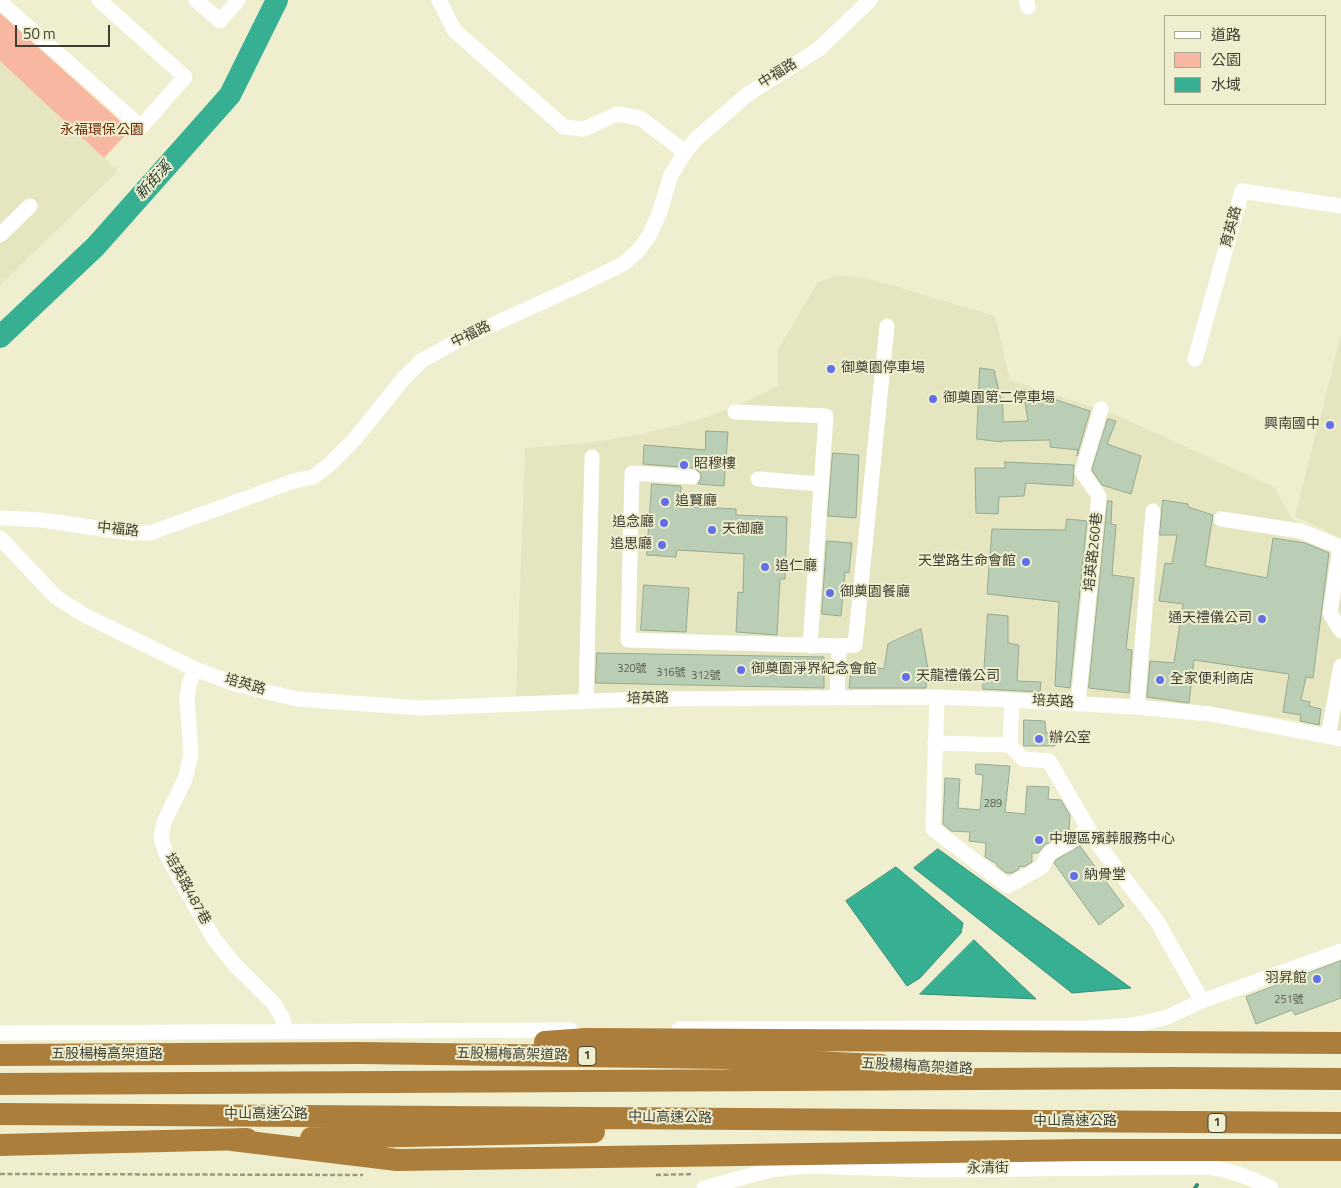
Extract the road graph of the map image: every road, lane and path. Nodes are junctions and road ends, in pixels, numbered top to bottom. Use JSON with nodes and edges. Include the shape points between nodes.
{"nodes":[{"id":1,"x":100,"y":0,"type":"edge"},
{"id":2,"x":196,"y":0,"type":"edge"},
{"id":3,"x":238,"y":0,"type":"edge"},
{"id":4,"x":439,"y":0,"type":"edge"},
{"id":5,"x":870,"y":0,"type":"edge"},
{"id":6,"x":0,"y":2,"type":"edge"},
{"id":7,"x":684,"y":152,"type":"junction"},
{"id":8,"x":30,"y":206,"type":"dead end"},
{"id":9,"x":1341,"y":206,"type":"edge"},
{"id":10,"x":0,"y":235,"type":"edge"},
{"id":11,"x":887,"y":326,"type":"dead end"},
{"id":12,"x":1195,"y":359,"type":"dead end"},
{"id":13,"x":1101,"y":408,"type":"dead end"},
{"id":14,"x":735,"y":412,"type":"dead end"},
{"id":15,"x":592,"y":457,"type":"dead end"},
{"id":16,"x":692,"y":477,"type":"dead end"},
{"id":17,"x":758,"y":479,"type":"dead end"},
{"id":18,"x":821,"y":484,"type":"junction"},
{"id":19,"x":1153,"y":511,"type":"dead end"},
{"id":20,"x":0,"y":518,"type":"edge"},
{"id":21,"x":1221,"y":519,"type":"dead end"},
{"id":22,"x":0,"y":538,"type":"edge"},
{"id":23,"x":1341,"y":631,"type":"edge"},
{"id":24,"x":810,"y":646,"type":"junction"},
{"id":25,"x":839,"y":646,"type":"junction"},
{"id":26,"x":1341,"y":666,"type":"edge"},
{"id":27,"x":195,"y":669,"type":"junction"},
{"id":28,"x":837,"y":697,"type":"junction"},
{"id":29,"x":937,"y":697,"type":"junction"},
{"id":30,"x":1012,"y":700,"type":"junction"},
{"id":31,"x":586,"y":701,"type":"junction"},
{"id":32,"x":1078,"y":703,"type":"junction"},
{"id":33,"x":1137,"y":707,"type":"junction"},
{"id":34,"x":1334,"y":738,"type":"edge"},
{"id":35,"x":935,"y":743,"type":"junction"},
{"id":36,"x":1010,"y":745,"type":"junction"},
{"id":37,"x":1088,"y":829,"type":"junction"},
{"id":38,"x":1341,"y":951,"type":"edge"},
{"id":39,"x":1202,"y":1001,"type":"junction"},
{"id":40,"x":286,"y":1031,"type":"junction"},
{"id":41,"x":0,"y":1033,"type":"edge"},
{"id":42,"x":1341,"y":1043,"type":"edge"},
{"id":43,"x":360,"y":1053,"type":"junction"},
{"id":44,"x":0,"y":1056,"type":"edge"},
{"id":45,"x":1174,"y":1078,"type":"junction"},
{"id":46,"x":1341,"y":1079,"type":"edge"},
{"id":47,"x":0,"y":1084,"type":"edge"},
{"id":48,"x":0,"y":1114,"type":"edge"},
{"id":49,"x":1093,"y":1122,"type":"junction"},
{"id":50,"x":1341,"y":1123,"type":"edge"},
{"id":51,"x":232,"y":1140,"type":"junction"},
{"id":52,"x":0,"y":1145,"type":"edge"},
{"id":53,"x":1341,"y":1150,"type":"edge"},
{"id":54,"x":704,"y":1188,"type":"edge"},
{"id":55,"x":1271,"y":1188,"type":"edge"}],
"edges":[{"from":1,"to":6,"type":"street","via":[[185,76],[141,128]]},
{"from":2,"to":3,"type":"street","via":[[220,21]]},
{"from":4,"to":7,"type":"street","via":[[454,30],[564,127],[584,128],[617,114],[640,118]]},
{"from":5,"to":7,"type":"street","name":"中福路","via":[[819,49],[748,94]]},
{"from":7,"to":20,"type":"street","name":"中福路","via":[[671,175],[649,236],[637,252],[623,264],[421,361],[354,440],[314,477],[294,481],[150,532],[131,533],[42,520]]},
{"from":8,"to":10,"type":"street"},
{"from":9,"to":12,"type":"street","name":"育英路","via":[[1242,191]]},
{"from":11,"to":25,"type":"street","via":[[856,645]]},
{"from":13,"to":32,"type":"street","name":"培英路260巷","via":[[1082,472],[1099,496]]},
{"from":14,"to":18,"type":"street","via":[[826,416]]},
{"from":15,"to":31,"type":"street"},
{"from":16,"to":24,"type":"street","via":[[632,473],[628,640]]},
{"from":17,"to":18,"type":"street"},
{"from":18,"to":24,"type":"street"},
{"from":19,"to":33,"type":"street"},
{"from":21,"to":23,"type":"street","via":[[1300,532],[1340,547],[1330,614]]},
{"from":22,"to":27,"type":"street","name":"培英路","via":[[56,597],[84,615]]},
{"from":24,"to":25,"type":"street"},
{"from":25,"to":28,"type":"street"},
{"from":26,"to":34,"type":"street"},
{"from":27,"to":31,"type":"street","name":"培英路","via":[[235,684],[297,699],[356,704],[420,708]]},
{"from":27,"to":40,"type":"street","name":"培英路487巷","via":[[187,699],[191,756],[185,778],[164,822],[161,838],[166,854],[214,939],[274,1004]]},
{"from":28,"to":29,"type":"street","name":"培英路"},
{"from":28,"to":31,"type":"street","name":"培英路"},
{"from":29,"to":30,"type":"street","name":"培英路"},
{"from":29,"to":35,"type":"street"},
{"from":30,"to":32,"type":"street","name":"培英路"},
{"from":30,"to":36,"type":"street"},
{"from":32,"to":33,"type":"street","name":"培英路"},
{"from":33,"to":34,"type":"street","name":"培英路","via":[[1211,714]]},
{"from":35,"to":36,"type":"street"},
{"from":35,"to":37,"type":"street","via":[[933,829],[1008,886],[1042,867],[1049,853]]},
{"from":36,"to":37,"type":"street","via":[[1023,759],[1049,761]]},
{"from":37,"to":39,"type":"street","via":[[1157,921]]},
{"from":38,"to":39,"type":"street"},
{"from":39,"to":40,"type":"street","via":[[1165,1018],[1111,1027]]},
{"from":40,"to":41,"type":"street"},
{"from":42,"to":43,"type":"highway","via":[[586,1040]]},
{"from":43,"to":44,"type":"highway","name":"五股楊梅高架道路","number":"1"},
{"from":43,"to":45,"type":"highway","name":"五股楊梅高架道路","number":"1","via":[[723,1058]]},
{"from":45,"to":46,"type":"highway","number":"1"},
{"from":45,"to":47,"type":"highway","number":"1"},
{"from":48,"to":49,"type":"highway","name":"中山高速公路","number":"1"},
{"from":49,"to":50,"type":"highway","name":"中山高速公路","number":"1"},
{"from":49,"to":51,"type":"highway","number":"1"},
{"from":51,"to":52,"type":"highway","number":"1"},
{"from":51,"to":53,"type":"highway","via":[[397,1160],[1064,1150]]},
{"from":54,"to":55,"type":"street","name":"永清街","via":[[770,1170],[805,1166],[929,1170],[1207,1167],[1228,1170]]}]}
